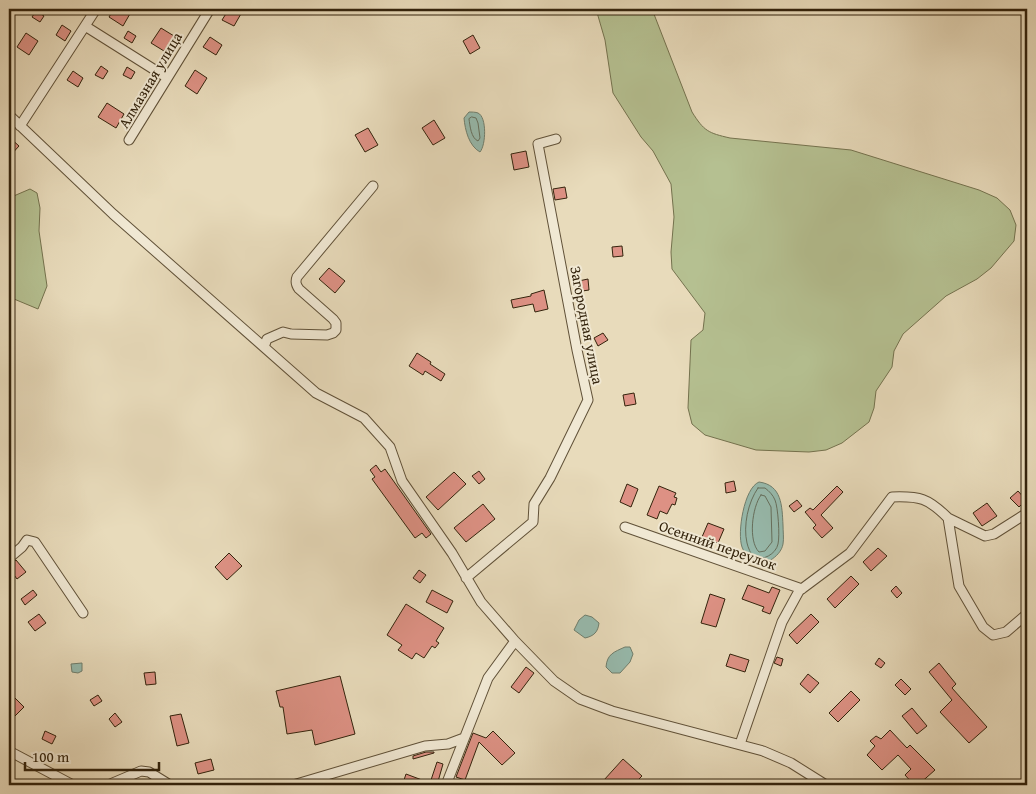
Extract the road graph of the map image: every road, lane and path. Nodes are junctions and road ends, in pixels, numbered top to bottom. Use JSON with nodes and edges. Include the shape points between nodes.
{"nodes":[{"id":1,"x":96,"y":9,"type":"edge"},
{"id":2,"x":210,"y":9,"type":"edge"},
{"id":3,"x":85,"y":26,"type":"junction"},
{"id":4,"x":166,"y":78,"type":"junction"},
{"id":5,"x":9,"y":115,"type":"edge"},
{"id":6,"x":20,"y":126,"type":"junction"},
{"id":7,"x":556,"y":139,"type":"dead end"},
{"id":8,"x":129,"y":140,"type":"dead end"},
{"id":9,"x":373,"y":186,"type":"dead end"},
{"id":10,"x":264,"y":347,"type":"junction"},
{"id":11,"x":1027,"y":513,"type":"edge"},
{"id":12,"x":948,"y":518,"type":"junction"},
{"id":13,"x":625,"y":527,"type":"dead end"},
{"id":14,"x":9,"y":558,"type":"edge"},
{"id":15,"x":466,"y":578,"type":"junction"},
{"id":16,"x":802,"y":589,"type":"junction"},
{"id":17,"x":83,"y":613,"type":"dead end"},
{"id":18,"x":1027,"y":614,"type":"edge"},
{"id":19,"x":515,"y":641,"type":"junction"},
{"id":20,"x":464,"y":738,"type":"junction"},
{"id":21,"x":740,"y":744,"type":"junction"},
{"id":22,"x":9,"y":751,"type":"edge"},
{"id":23,"x":73,"y":785,"type":"edge"},
{"id":24,"x":108,"y":785,"type":"edge"},
{"id":25,"x":170,"y":785,"type":"edge"},
{"id":26,"x":293,"y":785,"type":"edge"},
{"id":27,"x":446,"y":785,"type":"edge"},
{"id":28,"x":826,"y":785,"type":"edge"}],
"edges":[{"from":1,"to":3,"type":"street"},
{"from":2,"to":4,"type":"street","name":"Алмазная улица"},
{"from":3,"to":4,"type":"street"},
{"from":3,"to":6,"type":"street"},
{"from":4,"to":8,"type":"street","name":"Алмазная улица"},
{"from":5,"to":6,"type":"street"},
{"from":6,"to":10,"type":"street","via":[[113,214]]},
{"from":7,"to":15,"type":"street","name":"Загородная улица","via":[[538,144],[588,400],[534,504],[533,522]]},
{"from":9,"to":10,"type":"street","via":[[297,277],[296,286],[333,319],[336,330],[327,334],[283,332],[267,339]]},
{"from":10,"to":15,"type":"street","via":[[316,393],[364,418],[390,447],[402,481]]},
{"from":11,"to":12,"type":"street","via":[[994,534],[985,536]]},
{"from":12,"to":16,"type":"street","via":[[926,500],[909,496],[892,498],[850,553]]},
{"from":12,"to":18,"type":"street","via":[[959,586],[983,627],[993,635],[1006,632]]},
{"from":13,"to":16,"type":"street","name":"Осенний переулок"},
{"from":14,"to":17,"type":"street","via":[[27,540],[35,542]]},
{"from":15,"to":19,"type":"street","via":[[480,602]]},
{"from":16,"to":21,"type":"street","via":[[782,622]]},
{"from":19,"to":20,"type":"street","via":[[488,678]]},
{"from":19,"to":21,"type":"street","via":[[554,681],[580,699],[612,711]]},
{"from":20,"to":26,"type":"street","via":[[448,744],[425,746]]},
{"from":20,"to":27,"type":"street"},
{"from":21,"to":28,"type":"street","via":[[791,763]]},
{"from":22,"to":23,"type":"street"},
{"from":24,"to":25,"type":"street","via":[[141,771],[149,772]]}]}
